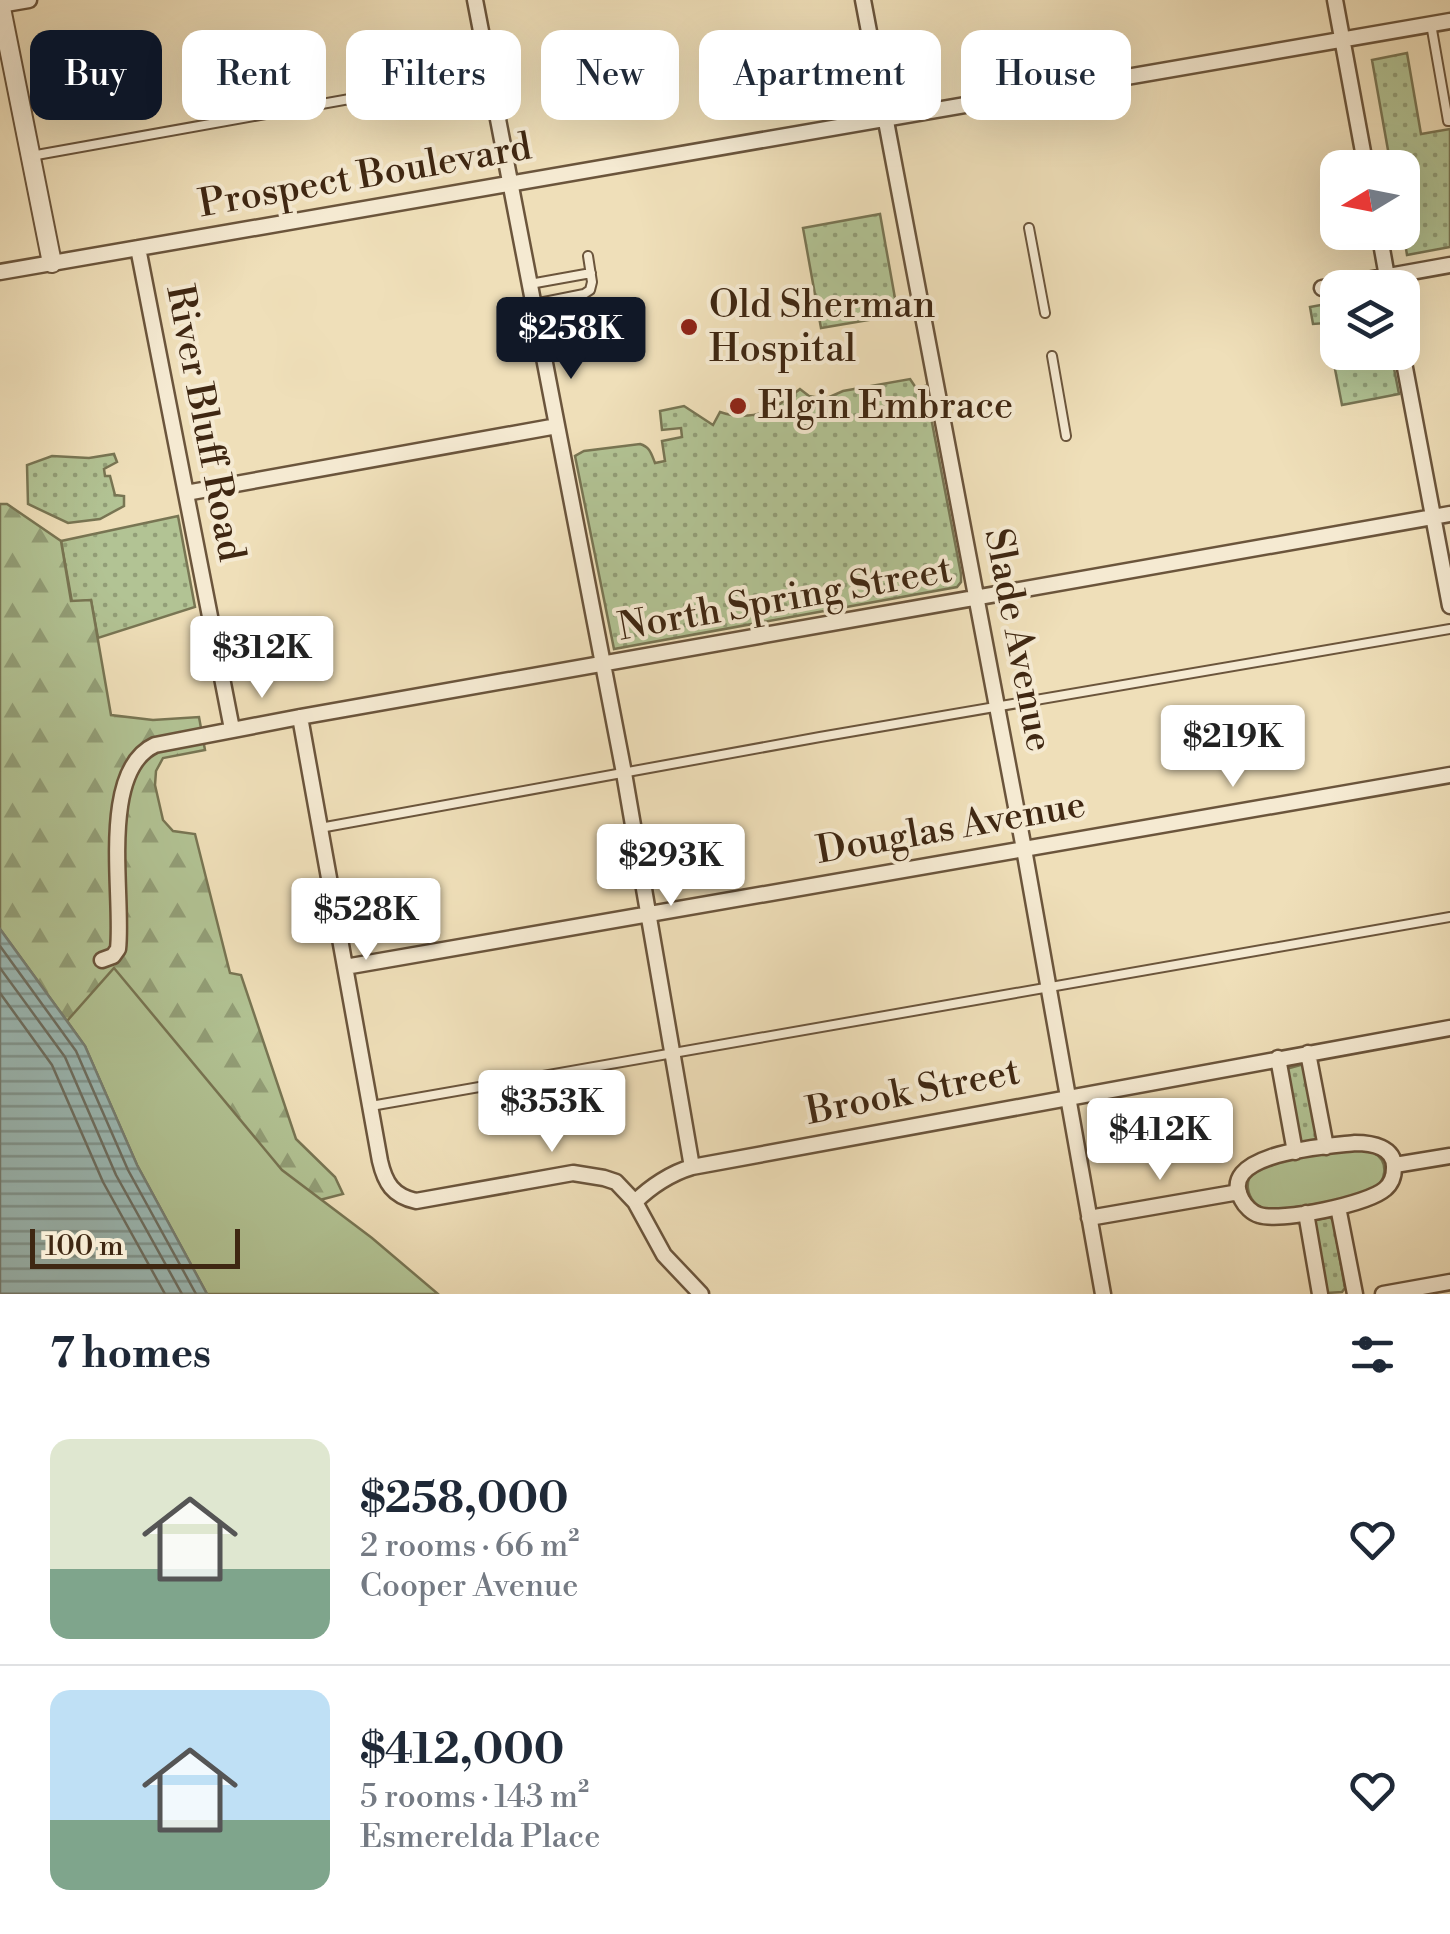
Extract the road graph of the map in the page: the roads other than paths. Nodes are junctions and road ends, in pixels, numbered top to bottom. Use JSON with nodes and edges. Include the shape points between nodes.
{"nodes":[{"id":1,"x":29,"y":0,"type":"edge"},
{"id":2,"x":475,"y":0,"type":"edge"},
{"id":3,"x":863,"y":0,"type":"edge"},
{"id":4,"x":1334,"y":0,"type":"edge"},
{"id":5,"x":0,"y":4,"type":"edge"},
{"id":6,"x":1450,"y":21,"type":"edge"},
{"id":7,"x":1431,"y":24,"type":"junction"},
{"id":8,"x":481,"y":30,"type":"edge"},
{"id":9,"x":869,"y":30,"type":"edge"},
{"id":10,"x":1342,"y":40,"type":"junction"},
{"id":11,"x":1450,"y":54,"type":"edge"},
{"id":12,"x":1436,"y":57,"type":"junction"},
{"id":13,"x":346,"y":100,"type":"edge"},
{"id":14,"x":941,"y":110,"type":"edge"},
{"id":15,"x":498,"y":120,"type":"edge"},
{"id":16,"x":886,"y":120,"type":"joint"},
{"id":17,"x":1450,"y":121,"type":"edge"},
{"id":18,"x":1363,"y":150,"type":"edge"},
{"id":19,"x":30,"y":156,"type":"junction"},
{"id":20,"x":511,"y":184,"type":"junction"},
{"id":21,"x":1029,"y":228,"type":"dead end"},
{"id":22,"x":138,"y":248,"type":"junction"},
{"id":23,"x":588,"y":256,"type":"dead end"},
{"id":24,"x":52,"y":263,"type":"junction"},
{"id":25,"x":1450,"y":265,"type":"edge"},
{"id":26,"x":0,"y":272,"type":"edge"},
{"id":27,"x":1420,"y":273,"type":"edge"},
{"id":28,"x":591,"y":277,"type":"junction"},
{"id":29,"x":530,"y":284,"type":"junction"},
{"id":30,"x":534,"y":304,"type":"junction"},
{"id":31,"x":1045,"y":313,"type":"dead end"},
{"id":32,"x":1052,"y":356,"type":"dead end"},
{"id":33,"x":1405,"y":370,"type":"edge"},
{"id":34,"x":558,"y":426,"type":"junction"},
{"id":35,"x":1066,"y":436,"type":"dead end"},
{"id":36,"x":186,"y":493,"type":"junction"},
{"id":37,"x":1450,"y":514,"type":"edge"},
{"id":38,"x":1434,"y":517,"type":"junction"},
{"id":39,"x":977,"y":598,"type":"junction"},
{"id":40,"x":1450,"y":606,"type":"edge"},
{"id":41,"x":1450,"y":629,"type":"edge"},
{"id":42,"x":603,"y":664,"type":"junction"},
{"id":43,"x":997,"y":707,"type":"junction"},
{"id":44,"x":300,"y":716,"type":"junction"},
{"id":45,"x":232,"y":729,"type":"junction"},
{"id":46,"x":624,"y":773,"type":"junction"},
{"id":47,"x":1450,"y":775,"type":"edge"},
{"id":48,"x":320,"y":828,"type":"junction"},
{"id":49,"x":1024,"y":849,"type":"junction"},
{"id":50,"x":650,"y":914,"type":"junction"},
{"id":51,"x":1450,"y":916,"type":"edge"},
{"id":52,"x":102,"y":960,"type":"dead end"},
{"id":53,"x":345,"y":967,"type":"junction"},
{"id":54,"x":1048,"y":986,"type":"junction"},
{"id":55,"x":1450,"y":1028,"type":"edge"},
{"id":56,"x":672,"y":1052,"type":"junction"},
{"id":57,"x":1308,"y":1053,"type":"junction"},
{"id":58,"x":1278,"y":1058,"type":"junction"},
{"id":59,"x":1068,"y":1096,"type":"junction"},
{"id":60,"x":370,"y":1106,"type":"junction"},
{"id":61,"x":1326,"y":1147,"type":"junction"},
{"id":62,"x":1295,"y":1152,"type":"junction"},
{"id":63,"x":1450,"y":1156,"type":"edge"},
{"id":64,"x":1395,"y":1166,"type":"junction"},
{"id":65,"x":692,"y":1167,"type":"junction"},
{"id":66,"x":1238,"y":1192,"type":"junction"},
{"id":67,"x":634,"y":1202,"type":"junction"},
{"id":68,"x":1338,"y":1207,"type":"junction"},
{"id":69,"x":1306,"y":1212,"type":"junction"},
{"id":70,"x":1090,"y":1218,"type":"junction"},
{"id":71,"x":1450,"y":1282,"type":"edge"},
{"id":72,"x":701,"y":1294,"type":"edge"},
{"id":73,"x":1103,"y":1294,"type":"edge"},
{"id":74,"x":1320,"y":1294,"type":"edge"},
{"id":75,"x":1354,"y":1294,"type":"edge"},
{"id":76,"x":1383,"y":1294,"type":"edge"}],
"edges":[{"from":1,"to":5,"type":"street"},
{"from":2,"to":8,"type":"street"},
{"from":3,"to":9,"type":"street","name":"Slade Avenue"},
{"from":4,"to":10,"type":"street"},
{"from":5,"to":19,"type":"street"},
{"from":6,"to":7,"type":"street","name":"Prospect Boulevard"},
{"from":7,"to":10,"type":"street","name":"Prospect Boulevard"},
{"from":7,"to":12,"type":"lane"},
{"from":10,"to":14,"type":"street","name":"Prospect Boulevard"},
{"from":10,"to":18,"type":"street"},
{"from":11,"to":12,"type":"lane"},
{"from":12,"to":17,"type":"lane"},
{"from":13,"to":19,"type":"lane"},
{"from":15,"to":20,"type":"street"},
{"from":16,"to":20,"type":"street","name":"Prospect Boulevard"},
{"from":16,"to":39,"type":"street","name":"Slade Avenue"},
{"from":19,"to":24,"type":"street"},
{"from":20,"to":22,"type":"street","name":"Prospect Boulevard"},
{"from":20,"to":29,"type":"street"},
{"from":21,"to":31,"type":"lane"},
{"from":22,"to":24,"type":"street","name":"Prospect Boulevard"},
{"from":22,"to":36,"type":"street","name":"River Bluff Road"},
{"from":23,"to":28,"type":"lane"},
{"from":24,"to":26,"type":"street","name":"Prospect Boulevard"},
{"from":25,"to":27,"type":"street"},
{"from":28,"to":29,"type":"lane"},
{"from":28,"to":30,"type":"lane","via":[[584,294]]},
{"from":29,"to":30,"type":"street"},
{"from":30,"to":34,"type":"street"},
{"from":32,"to":35,"type":"lane"},
{"from":33,"to":38,"type":"street"},
{"from":34,"to":36,"type":"street"},
{"from":34,"to":42,"type":"street"},
{"from":36,"to":45,"type":"street","name":"River Bluff Road"},
{"from":37,"to":38,"type":"street","name":"North Spring Street"},
{"from":38,"to":39,"type":"street","name":"North Spring Street"},
{"from":38,"to":40,"type":"street"},
{"from":39,"to":42,"type":"street","name":"North Spring Street"},
{"from":39,"to":43,"type":"street","name":"Slade Avenue"},
{"from":41,"to":43,"type":"lane"},
{"from":42,"to":44,"type":"street","name":"North Spring Street"},
{"from":42,"to":46,"type":"street"},
{"from":43,"to":46,"type":"lane"},
{"from":43,"to":49,"type":"street","name":"Slade Avenue"},
{"from":44,"to":45,"type":"street","name":"North Spring Street"},
{"from":44,"to":48,"type":"street"},
{"from":45,"to":52,"type":"street","name":"North Spring Street","via":[[156,745],[136,759],[116,845],[118,949]]},
{"from":46,"to":48,"type":"lane"},
{"from":46,"to":50,"type":"street"},
{"from":47,"to":49,"type":"street","name":"Douglas Avenue"},
{"from":48,"to":53,"type":"street"},
{"from":49,"to":50,"type":"street","name":"Douglas Avenue"},
{"from":49,"to":54,"type":"street","name":"Slade Avenue"},
{"from":50,"to":53,"type":"street","name":"Douglas Avenue"},
{"from":50,"to":56,"type":"street"},
{"from":51,"to":54,"type":"lane"},
{"from":53,"to":60,"type":"street"},
{"from":54,"to":56,"type":"lane"},
{"from":54,"to":59,"type":"street","name":"Slade Avenue"},
{"from":55,"to":57,"type":"street","name":"Brook Street"},
{"from":56,"to":60,"type":"lane"},
{"from":56,"to":65,"type":"street"},
{"from":57,"to":58,"type":"street","name":"Brook Street"},
{"from":57,"to":61,"type":"street"},
{"from":58,"to":59,"type":"street","name":"Brook Street"},
{"from":58,"to":62,"type":"street"},
{"from":59,"to":65,"type":"street","name":"Brook Street"},
{"from":59,"to":70,"type":"street","name":"Slade Avenue"},
{"from":60,"to":67,"type":"street","via":[[385,1180],[411,1200],[573,1173],[616,1182]]},
{"from":61,"to":62,"type":"street"},
{"from":61,"to":64,"type":"street","via":[[1373,1144]]},
{"from":62,"to":66,"type":"street","via":[[1250,1166]]},
{"from":63,"to":64,"type":"street"},
{"from":64,"to":68,"type":"street","via":[[1388,1187]]},
{"from":65,"to":67,"type":"street","name":"Brook Street"},
{"from":66,"to":69,"type":"street","via":[[1256,1214]]},
{"from":66,"to":70,"type":"street"},
{"from":67,"to":72,"type":"street","via":[[664,1255]]},
{"from":68,"to":69,"type":"street"},
{"from":68,"to":75,"type":"street"},
{"from":69,"to":74,"type":"street"},
{"from":70,"to":73,"type":"street","name":"Slade Avenue"},
{"from":71,"to":76,"type":"street"}]}
